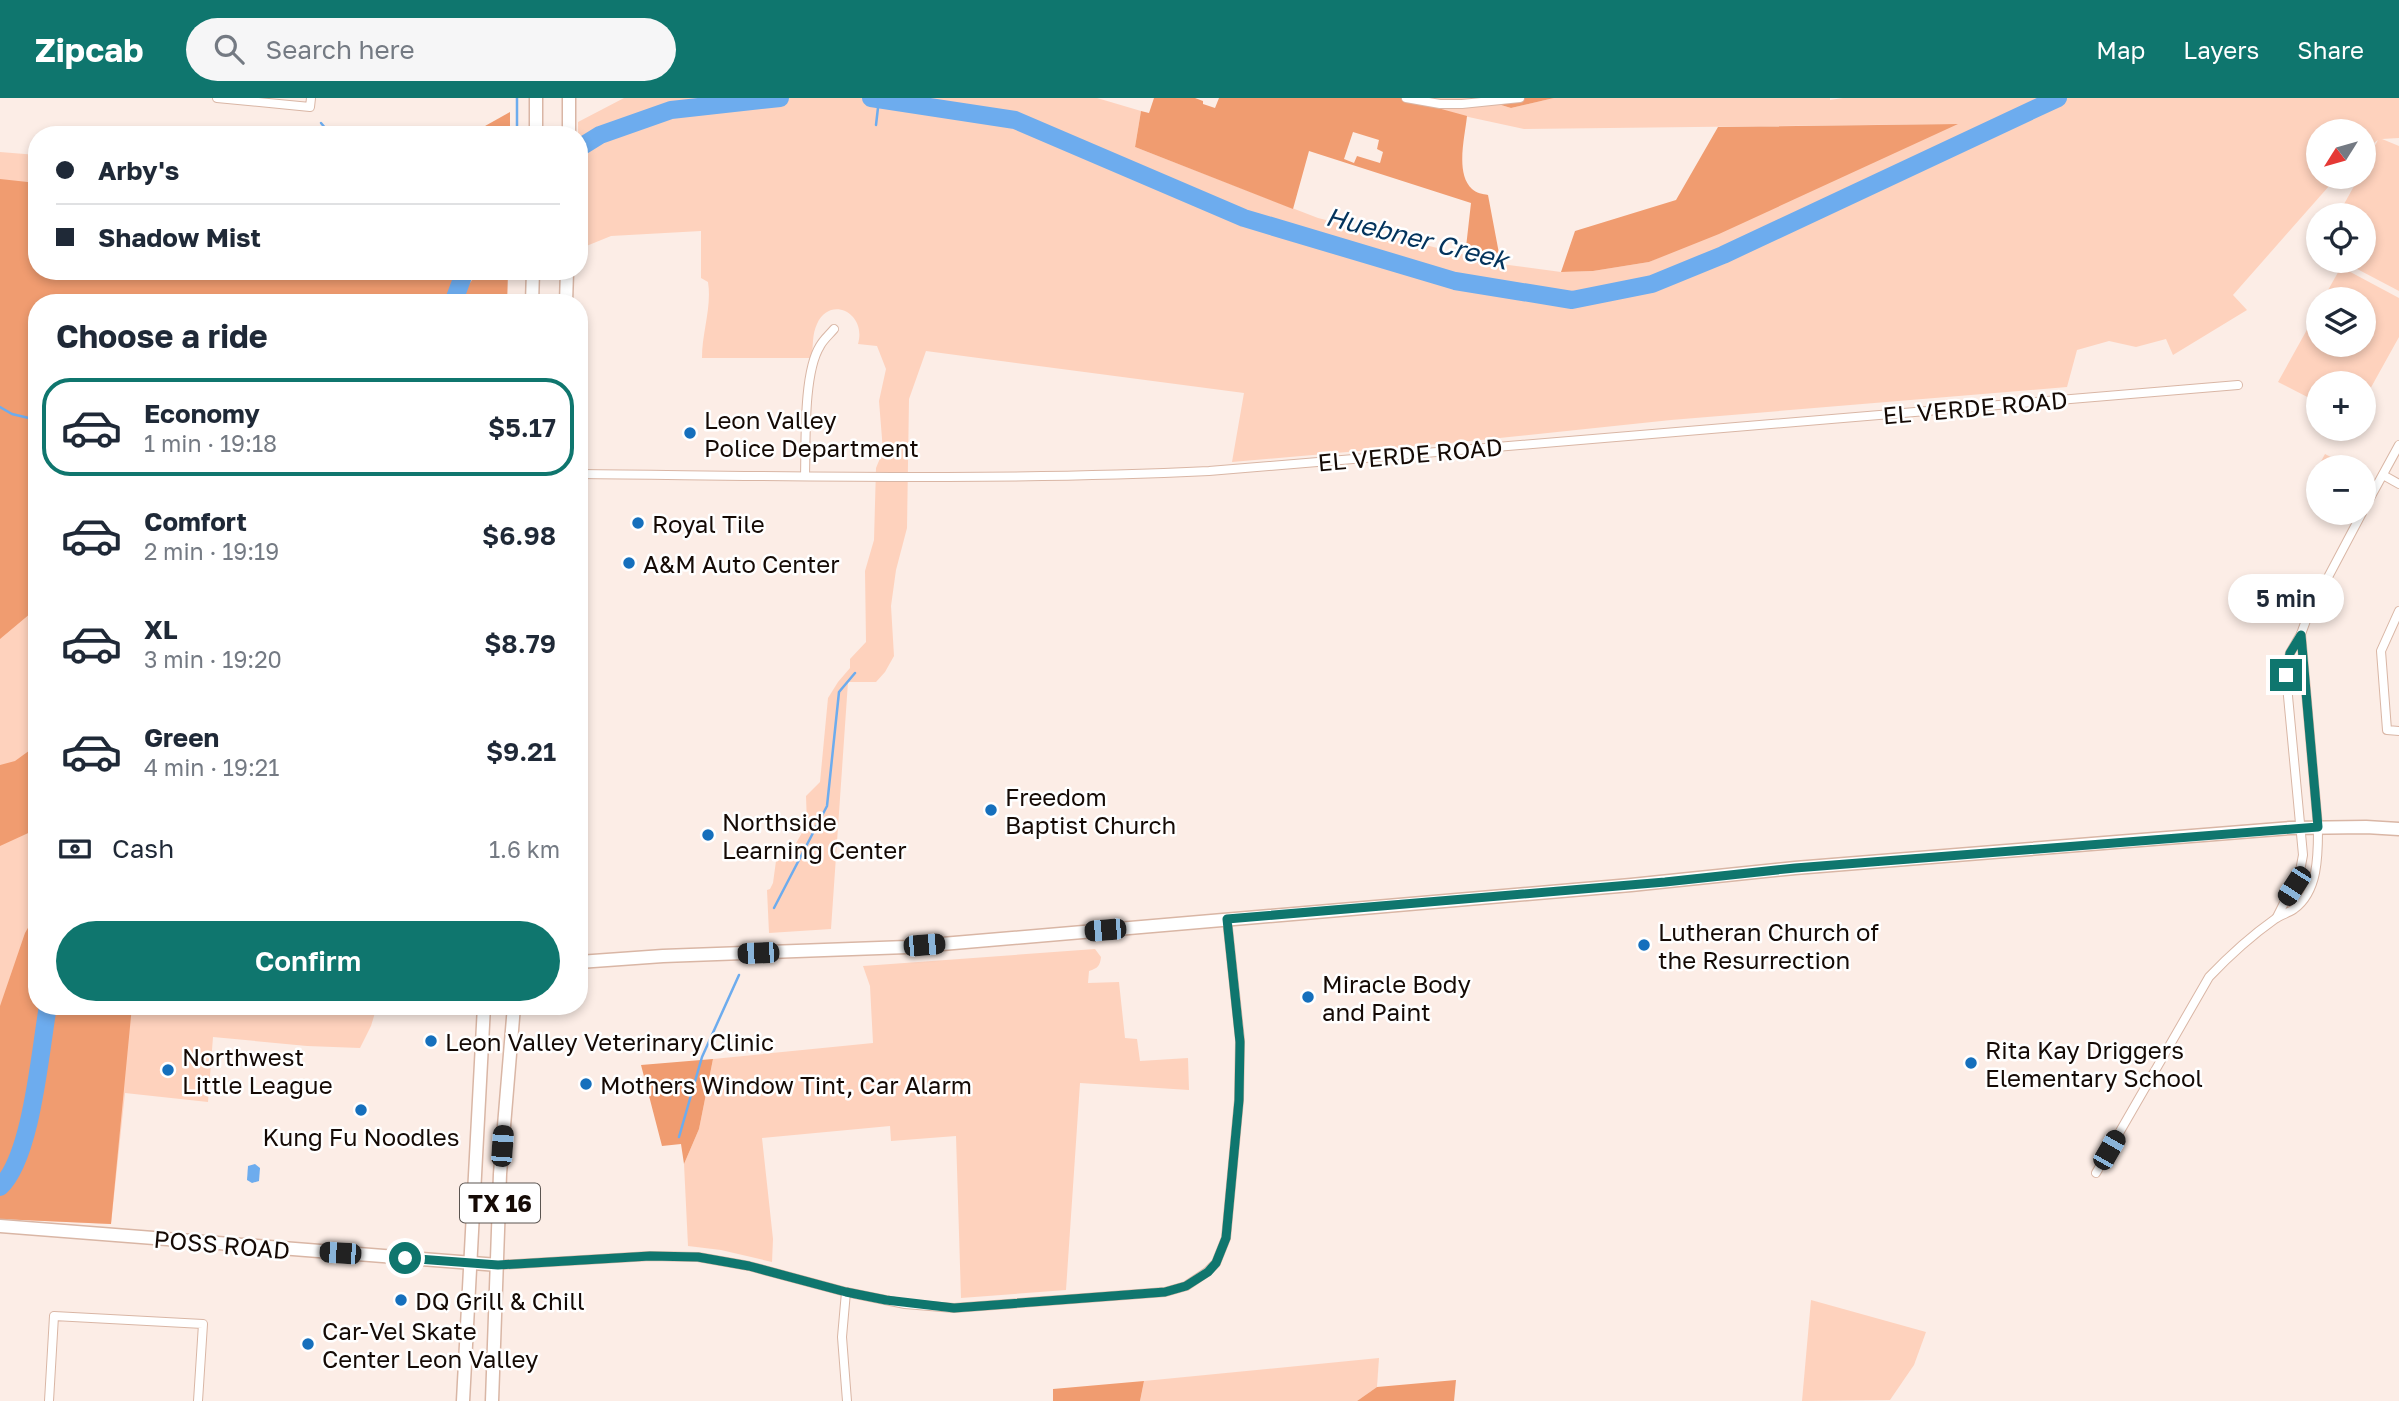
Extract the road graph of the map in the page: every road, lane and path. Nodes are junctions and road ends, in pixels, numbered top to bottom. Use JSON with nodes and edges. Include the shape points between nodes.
{"nodes":[{"id":1,"x":217,"y":98,"type":"edge"},
{"id":2,"x":569,"y":98,"type":"edge"},
{"id":3,"x":1406,"y":98,"type":"edge"},
{"id":4,"x":1520,"y":98,"type":"edge"},
{"id":5,"x":1480,"y":100,"type":"edge"},
{"id":6,"x":310,"y":102,"type":"edge"},
{"id":7,"x":536,"y":104,"type":"edge"},
{"id":8,"x":536,"y":126,"type":"edge"},
{"id":9,"x":569,"y":126,"type":"edge"},
{"id":10,"x":834,"y":329,"type":"dead end"},
{"id":11,"x":2238,"y":385,"type":"dead end"},
{"id":12,"x":2399,"y":445,"type":"edge"},
{"id":13,"x":588,"y":474,"type":"edge"},
{"id":14,"x":2382,"y":475,"type":"junction"},
{"id":15,"x":805,"y":476,"type":"junction"},
{"id":16,"x":2399,"y":484,"type":"edge"},
{"id":17,"x":2376,"y":486,"type":"edge"},
{"id":18,"x":2356,"y":525,"type":"edge"},
{"id":19,"x":2399,"y":611,"type":"edge"},
{"id":20,"x":2301,"y":635,"type":"junction"},
{"id":21,"x":2399,"y":731,"type":"edge"},
{"id":22,"x":2300,"y":827,"type":"junction"},
{"id":23,"x":2318,"y":827,"type":"junction"},
{"id":24,"x":2399,"y":829,"type":"edge"},
{"id":25,"x":2277,"y":917,"type":"junction"},
{"id":26,"x":1227,"y":919,"type":"junction"},
{"id":27,"x":588,"y":961,"type":"edge"},
{"id":28,"x":483,"y":1015,"type":"edge"},
{"id":29,"x":512,"y":1015,"type":"edge"},
{"id":30,"x":2096,"y":1173,"type":"dead end"},
{"id":31,"x":0,"y":1226,"type":"edge"},
{"id":32,"x":469,"y":1263,"type":"junction"},
{"id":33,"x":498,"y":1265,"type":"junction"},
{"id":34,"x":846,"y":1292,"type":"junction"},
{"id":35,"x":49,"y":1401,"type":"edge"},
{"id":36,"x":198,"y":1401,"type":"edge"},
{"id":37,"x":463,"y":1401,"type":"edge"},
{"id":38,"x":492,"y":1401,"type":"edge"},
{"id":39,"x":847,"y":1401,"type":"edge"}],
"edges":[{"from":1,"to":6,"type":"street"},
{"from":2,"to":9,"type":"main road"},
{"from":3,"to":5,"type":"street","via":[[1440,104]]},
{"from":4,"to":5,"type":"street"},
{"from":7,"to":8,"type":"main road"},
{"from":10,"to":15,"type":"street","via":[[814,359],[807,401]]},
{"from":11,"to":15,"type":"street","name":"EL VERDE ROAD","via":[[1209,471],[1104,476]]},
{"from":12,"to":14,"type":"street"},
{"from":13,"to":15,"type":"street","name":"EL VERDE ROAD"},
{"from":14,"to":16,"type":"street"},
{"from":14,"to":17,"type":"street"},
{"from":18,"to":20,"type":"street"},
{"from":19,"to":21,"type":"street","via":[[2381,651],[2387,730]]},
{"from":20,"to":22,"type":"street","via":[[2290,653],[2286,675]]},
{"from":20,"to":23,"type":"street"},
{"from":22,"to":23,"type":"main road"},
{"from":22,"to":25,"type":"street","via":[[2300,871]]},
{"from":22,"to":26,"type":"main road"},
{"from":23,"to":24,"type":"main road"},
{"from":23,"to":25,"type":"street","via":[[2314,877],[2295,908]]},
{"from":25,"to":30,"type":"street","via":[[2208,977]]},
{"from":26,"to":27,"type":"main road","via":[[898,947]]},
{"from":26,"to":34,"type":"street","name":"POSS ROAD","via":[[1240,1040],[1239,1100],[1226,1238],[1208,1272],[1165,1292],[954,1308]]},
{"from":28,"to":32,"type":"main road","number":"TX 16"},
{"from":29,"to":33,"type":"main road","number":"TX 16"},
{"from":31,"to":32,"type":"main road","name":"POSS ROAD"},
{"from":32,"to":33,"type":"main road","name":"POSS ROAD"},
{"from":32,"to":37,"type":"main road","number":"TX 16"},
{"from":33,"to":34,"type":"street","name":"POSS ROAD","via":[[698,1257]]},
{"from":33,"to":38,"type":"main road","number":"TX 16"},
{"from":34,"to":39,"type":"street","via":[[842,1337]]},
{"from":35,"to":36,"type":"street","via":[[54,1316],[203,1324]]}]}
